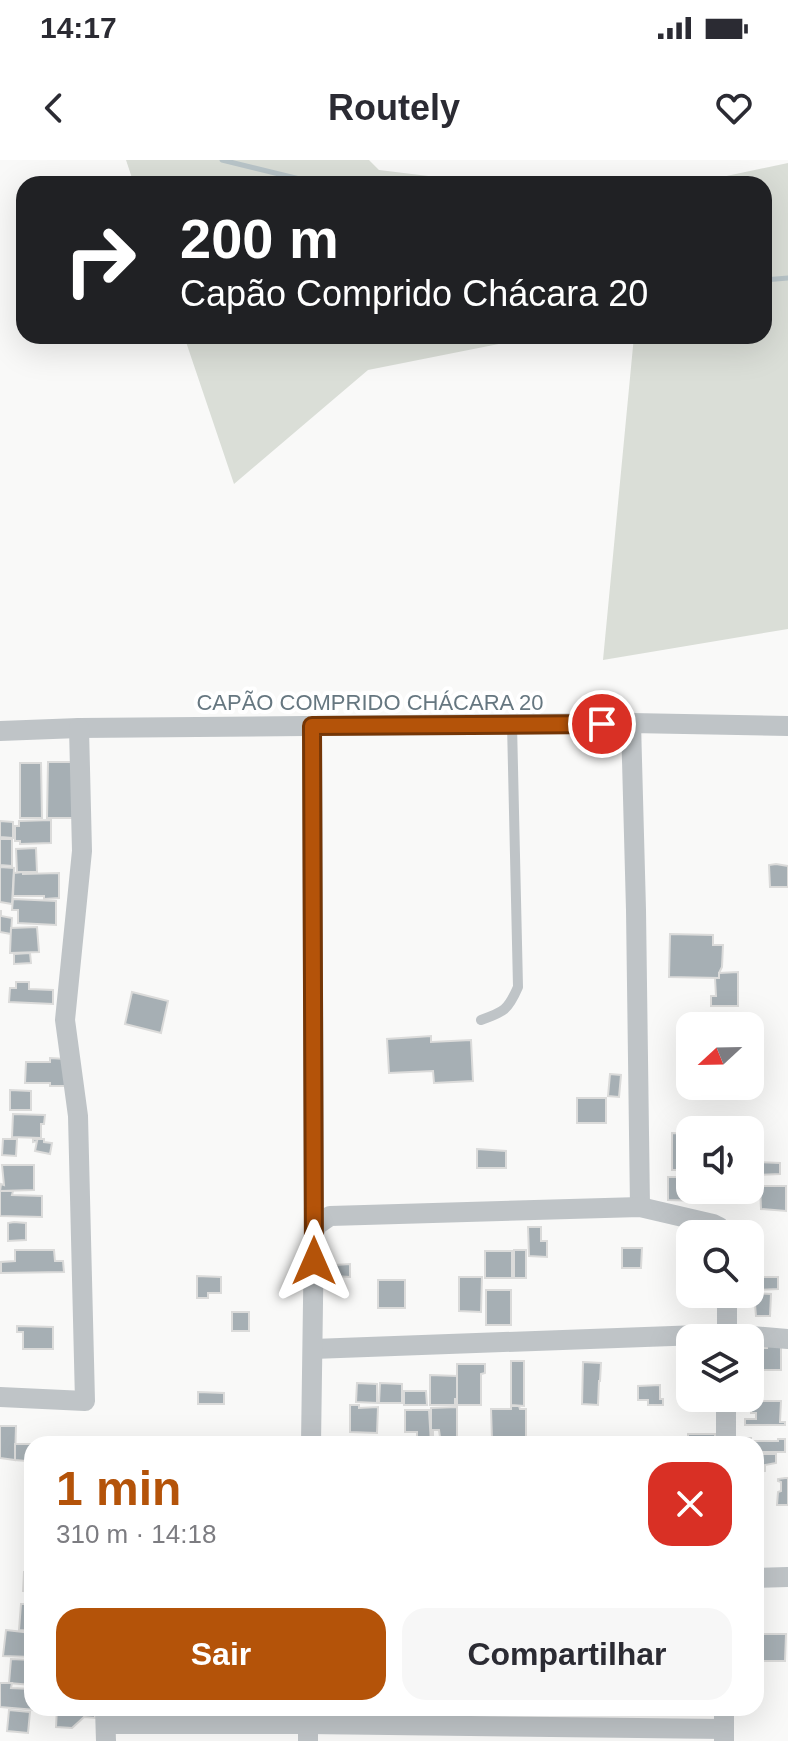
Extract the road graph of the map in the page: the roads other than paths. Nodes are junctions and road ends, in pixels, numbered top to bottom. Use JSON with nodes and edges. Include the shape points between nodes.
{"nodes":[{"id":1,"x":631,"y":723,"type":"junction"},
{"id":2,"x":512,"y":724,"type":"junction"},
{"id":3,"x":312,"y":726,"type":"junction"},
{"id":4,"x":788,"y":726,"type":"edge"},
{"id":5,"x":79,"y":728,"type":"junction"},
{"id":6,"x":0,"y":731,"type":"edge"},
{"id":7,"x":481,"y":1020,"type":"dead end"},
{"id":8,"x":640,"y":1207,"type":"junction"},
{"id":9,"x":696,"y":1220,"type":"edge"},
{"id":10,"x":314,"y":1232,"type":"junction"},
{"id":11,"x":676,"y":1338,"type":"edge"},
{"id":12,"x":764,"y":1338,"type":"edge"},
{"id":13,"x":788,"y":1339,"type":"edge"},
{"id":14,"x":313,"y":1349,"type":"junction"},
{"id":15,"x":0,"y":1397,"type":"edge"},
{"id":16,"x":726,"y":1412,"type":"edge"},
{"id":17,"x":311,"y":1436,"type":"edge"},
{"id":18,"x":726,"y":1436,"type":"edge"},
{"id":19,"x":788,"y":1577,"type":"edge"},
{"id":20,"x":764,"y":1578,"type":"edge"},
{"id":21,"x":106,"y":1724,"type":"edge"},
{"id":22,"x":308,"y":1724,"type":"edge"},
{"id":23,"x":724,"y":1735,"type":"edge"}],
"edges":[{"from":1,"to":2,"type":"street","name":"CAPÃO COMPRIDO CHÁCARA 20"},
{"from":1,"to":4,"type":"street","name":"CAPÃO COMPRIDO CHÁCARA 20"},
{"from":1,"to":8,"type":"street"},
{"from":2,"to":3,"type":"street","name":"CAPÃO COMPRIDO CHÁCARA 20"},
{"from":2,"to":7,"type":"lane","via":[[518,987],[510,1005]]},
{"from":3,"to":5,"type":"street","name":"CAPÃO COMPRIDO CHÁCARA 20"},
{"from":3,"to":10,"type":"street"},
{"from":5,"to":6,"type":"street","name":"CAPÃO COMPRIDO CHÁCARA 20"},
{"from":5,"to":15,"type":"street","via":[[82,851],[65,1020],[78,1116],[85,1401]]},
{"from":8,"to":9,"type":"street"},
{"from":8,"to":10,"type":"street","via":[[330,1216]]},
{"from":10,"to":14,"type":"street"},
{"from":11,"to":14,"type":"street"},
{"from":12,"to":13,"type":"street"},
{"from":14,"to":17,"type":"street"},
{"from":16,"to":18,"type":"street"},
{"from":19,"to":20,"type":"street"},
{"from":21,"to":22,"type":"street"},
{"from":22,"to":23,"type":"street"}]}
